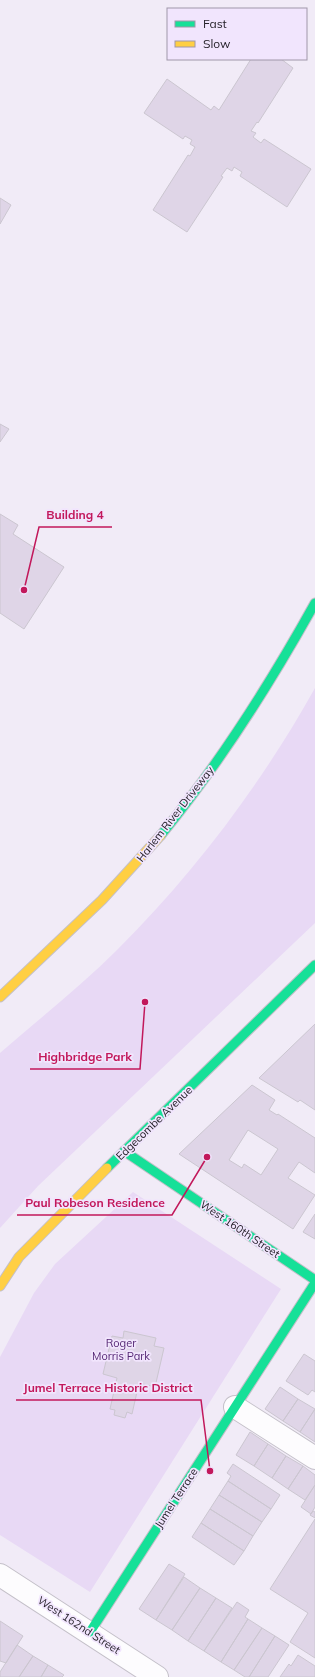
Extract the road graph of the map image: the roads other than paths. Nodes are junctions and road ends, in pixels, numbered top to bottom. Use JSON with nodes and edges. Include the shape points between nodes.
{"nodes":[{"id":1,"x":315,"y":603,"type":"edge"},
{"id":2,"x":315,"y":966,"type":"edge"},
{"id":3,"x":0,"y":997,"type":"edge"},
{"id":4,"x":124,"y":1151,"type":"junction"},
{"id":5,"x":315,"y":1282,"type":"edge"},
{"id":6,"x":0,"y":1286,"type":"edge"},
{"id":7,"x":235,"y":1407,"type":"junction"},
{"id":8,"x":315,"y":1458,"type":"edge"},
{"id":9,"x":0,"y":1575,"type":"edge"},
{"id":10,"x":90,"y":1632,"type":"junction"},
{"id":11,"x":157,"y":1677,"type":"edge"}],
"edges":[{"from":1,"to":3,"type":"street","name":"Harlem River Driveway","via":[[284,659],[237,732],[164,831],[95,908]]},
{"from":2,"to":4,"type":"street","name":"Edgecombe Avenue"},
{"from":4,"to":5,"type":"street","name":"West 160th Street"},
{"from":4,"to":6,"type":"street","name":"Edgecombe Avenue","via":[[19,1257]]},
{"from":5,"to":7,"type":"street","name":"Jumel Terrace"},
{"from":7,"to":8,"type":"street"},
{"from":7,"to":10,"type":"street","name":"Jumel Terrace"},
{"from":9,"to":10,"type":"street","name":"West 162nd Street"},
{"from":10,"to":11,"type":"street","name":"West 162nd Street"}]}
